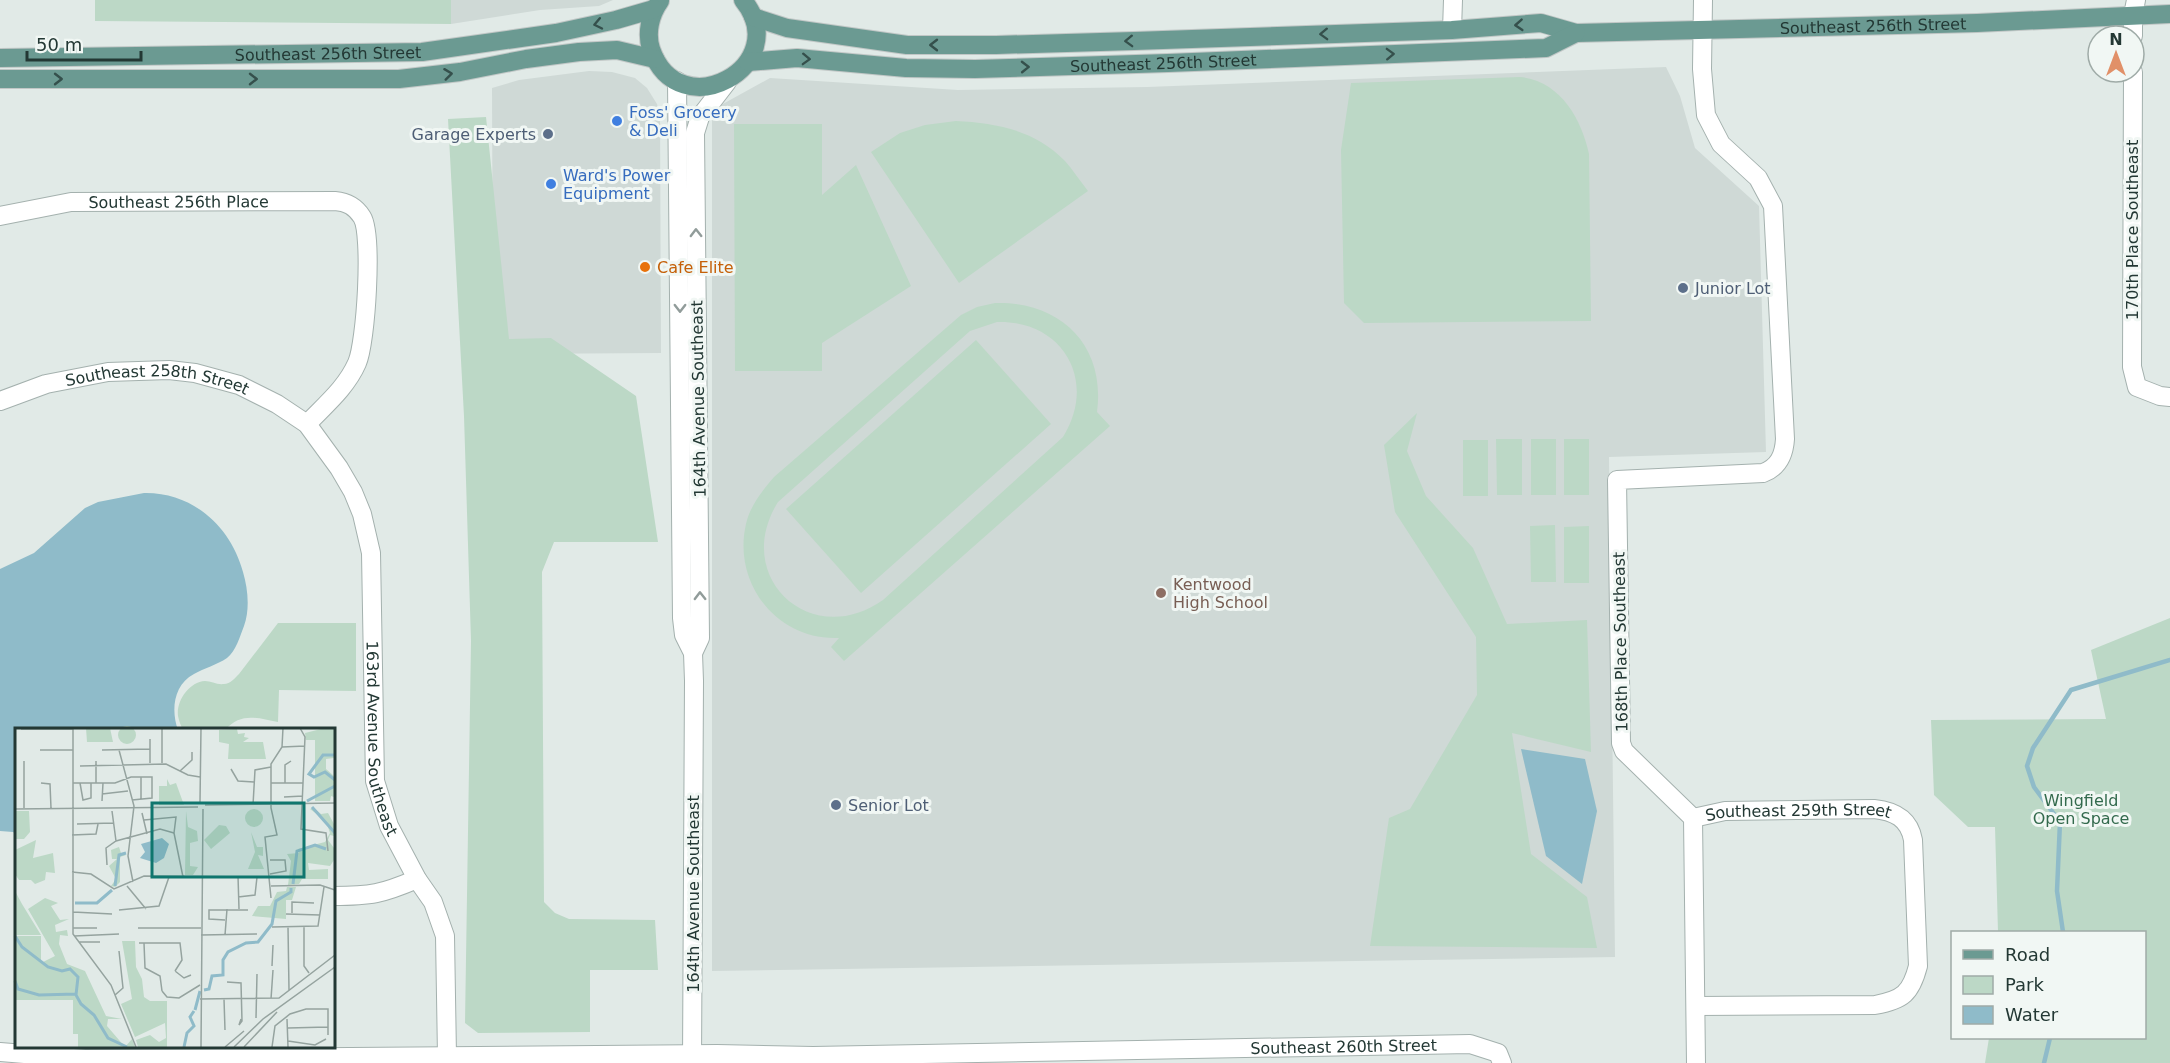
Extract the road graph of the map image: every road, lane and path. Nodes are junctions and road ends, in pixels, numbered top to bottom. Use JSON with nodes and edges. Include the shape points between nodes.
{"nodes":[{"id":1,"x":743,"y":0,"type":"edge"},
{"id":2,"x":1453,"y":0,"type":"edge"},
{"id":3,"x":1703,"y":0,"type":"edge"},
{"id":4,"x":658,"y":5,"type":"edge"},
{"id":5,"x":2135,"y":8,"type":"edge"},
{"id":6,"x":2170,"y":14,"type":"edge"},
{"id":7,"x":753,"y":17,"type":"junction"},
{"id":8,"x":2134,"y":24,"type":"edge"},
{"id":9,"x":1452,"y":30,"type":"junction"},
{"id":10,"x":1702,"y":30,"type":"junction"},
{"id":11,"x":1576,"y":33,"type":"junction"},
{"id":12,"x":1077,"y":42,"type":"junction"},
{"id":13,"x":0,"y":58,"type":"edge"},
{"id":14,"x":655,"y":59,"type":"junction"},
{"id":15,"x":748,"y":62,"type":"junction"},
{"id":16,"x":1053,"y":67,"type":"junction"},
{"id":17,"x":0,"y":79,"type":"edge"},
{"id":18,"x":677,"y":81,"type":"junction"},
{"id":19,"x":727,"y":81,"type":"junction"},
{"id":20,"x":2133,"y":84,"type":"edge"},
{"id":21,"x":0,"y":216,"type":"edge"},
{"id":22,"x":2170,"y":397,"type":"edge"},
{"id":23,"x":0,"y":401,"type":"edge"},
{"id":24,"x":307,"y":423,"type":"junction"},
{"id":25,"x":693,"y":653,"type":"junction"},
{"id":26,"x":1693,"y":818,"type":"junction"},
{"id":27,"x":417,"y":879,"type":"junction"},
{"id":28,"x":334,"y":896,"type":"edge"},
{"id":29,"x":1696,"y":1006,"type":"junction"},
{"id":30,"x":0,"y":1052,"type":"edge"},
{"id":31,"x":447,"y":1056,"type":"junction"},
{"id":32,"x":1235,"y":1056,"type":"edge"},
{"id":33,"x":1500,"y":1058,"type":"edge"},
{"id":34,"x":580,"y":1059,"type":"edge"},
{"id":35,"x":692,"y":1059,"type":"edge"},
{"id":36,"x":234,"y":1061,"type":"edge"},
{"id":37,"x":375,"y":1061,"type":"edge"},
{"id":38,"x":1696,"y":1063,"type":"edge"}],
"edges":[{"from":1,"to":7,"type":"main road"},
{"from":2,"to":9,"type":"street"},
{"from":3,"to":10,"type":"street"},
{"from":4,"to":13,"type":"main road","name":"Southeast 256th Street","one_way":true,"via":[[556,33],[422,52]]},
{"from":4,"to":14,"type":"main road","via":[[649,26],[649,43]]},
{"from":5,"to":6,"type":"main road","name":"Southeast 256th Street"},
{"from":5,"to":8,"type":"street"},
{"from":5,"to":10,"type":"main road","name":"Southeast 256th Street","via":[[1977,23]]},
{"from":12,"to":7,"type":"main road","name":"Southeast 256th Street","one_way":true,"via":[[907,45],[797,30]]},
{"from":7,"to":15,"type":"main road","via":[[756,33]]},
{"from":11,"to":9,"type":"main road","name":"Southeast 256th Street","one_way":true,"via":[[1541,23]]},
{"from":9,"to":12,"type":"main road","name":"Southeast 256th Street","one_way":true},
{"from":10,"to":11,"type":"main road","name":"Southeast 256th Street"},
{"from":10,"to":26,"type":"street","name":"168th Place Southeast","via":[[1706,115],[1721,144],[1758,178],[1773,206],[1785,450],[1778,464],[1763,473],[1617,480],[1621,743],[1624,751]]},
{"from":16,"to":11,"type":"main road","name":"Southeast 256th Street","one_way":true,"via":[[1546,48]]},
{"from":12,"to":16,"type":"main road","via":[[1072,52]]},
{"from":17,"to":14,"type":"main road","name":"Southeast 256th Street","one_way":true,"via":[[399,80],[579,52],[617,50]]},
{"from":14,"to":18,"type":"main road"},
{"from":15,"to":16,"type":"main road","name":"Southeast 256th Street","one_way":true,"via":[[797,58],[906,68]]},
{"from":15,"to":19,"type":"main road"},
{"from":18,"to":19,"type":"main road","via":[[693,87],[711,87]]},
{"from":18,"to":25,"type":"street","name":"164th Avenue Southeast","one_way":true,"via":[[682,618],[684,635]]},
{"from":25,"to":19,"type":"street","name":"164th Avenue Southeast","one_way":true,"via":[[700,638],[695,133],[700,117]]},
{"from":20,"to":22,"type":"street","name":"170th Place Southeast","via":[[2132,367],[2138,387]]},
{"from":21,"to":24,"type":"street","name":"Southeast 256th Place","via":[[70,202],[347,202],[363,219],[368,237],[364,338],[357,362],[342,389]]},
{"from":23,"to":24,"type":"street","name":"Southeast 258th Street","via":[[86,375],[169,370],[239,385]]},
{"from":24,"to":27,"type":"street","name":"163rd Avenue Southeast","via":[[353,492],[368,535],[375,781],[389,826]]},
{"from":25,"to":35,"type":"street","name":"164th Avenue Southeast"},
{"from":26,"to":29,"type":"street"},
{"from":26,"to":29,"type":"street","name":"Southeast 259th Street","via":[[1725,811],[1874,809],[1891,811],[1904,819],[1913,840],[1918,966],[1904,995],[1892,1002]]},
{"from":27,"to":28,"type":"street","via":[[370,896]]},
{"from":27,"to":31,"type":"street","name":"163rd Avenue Southeast","via":[[433,903],[445,936]]},
{"from":29,"to":38,"type":"street"},
{"from":30,"to":36,"type":"street","name":"Southeast 260th Street","via":[[74,1058]]},
{"from":31,"to":34,"type":"street","name":"Southeast 260th Street"},
{"from":31,"to":37,"type":"street","name":"Southeast 260th Street"},
{"from":32,"to":33,"type":"street","name":"Southeast 260th Street","via":[[1470,1044]]},
{"from":32,"to":35,"type":"street","name":"Southeast 260th Street"},
{"from":34,"to":35,"type":"street","name":"Southeast 260th Street"},
{"from":36,"to":37,"type":"street","name":"Southeast 260th Street"}]}
